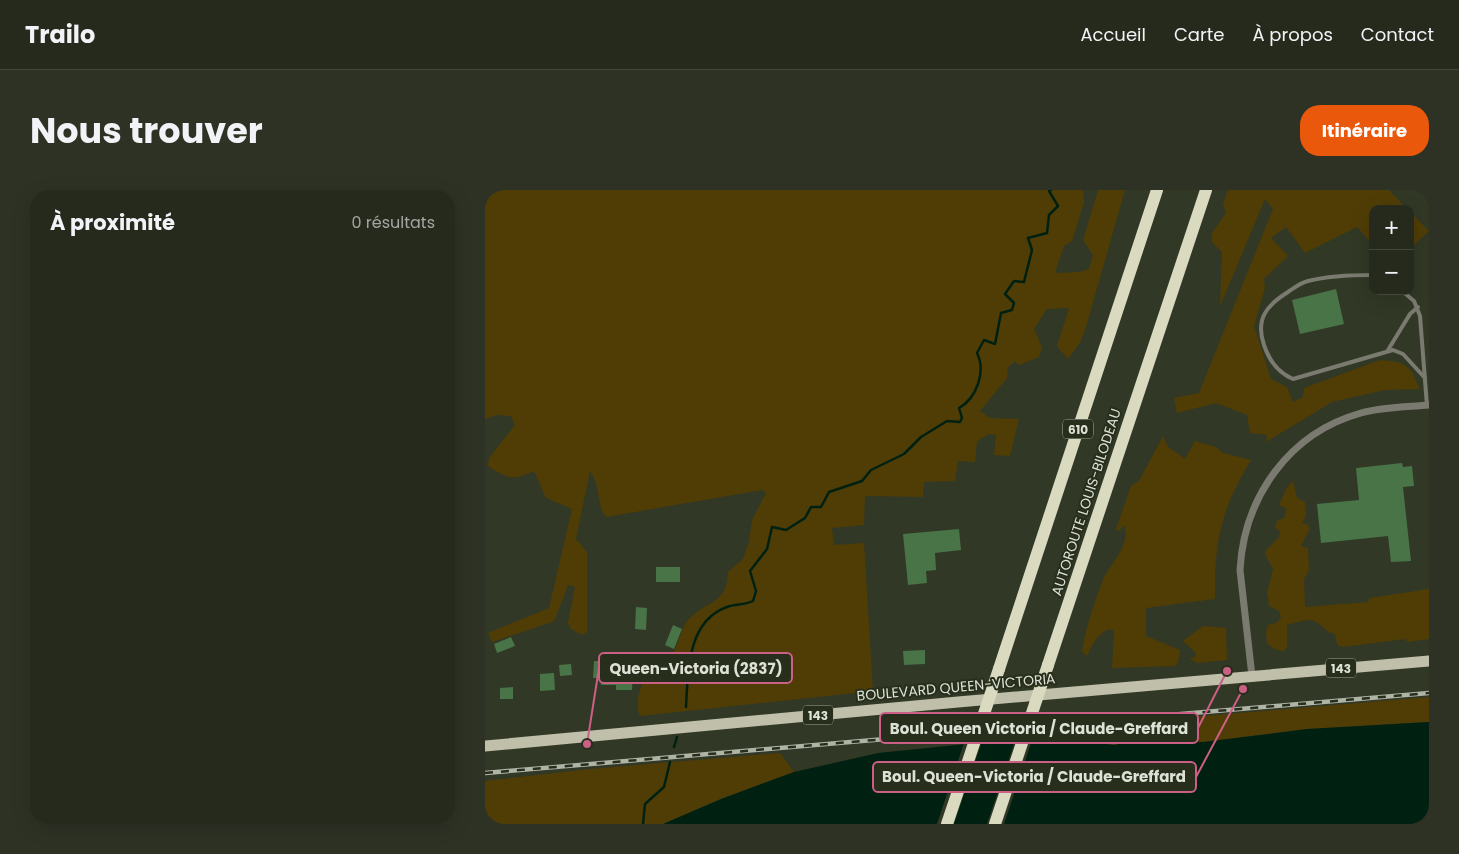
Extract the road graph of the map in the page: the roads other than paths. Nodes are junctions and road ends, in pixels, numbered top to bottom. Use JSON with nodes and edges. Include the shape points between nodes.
{"nodes":[{"id":1,"x":1157,"y":190,"type":"edge"},
{"id":2,"x":1206,"y":190,"type":"edge"},
{"id":3,"x":1369,"y":275,"type":"edge"},
{"id":4,"x":1406,"y":295,"type":"edge"},
{"id":5,"x":1418,"y":307,"type":"junction"},
{"id":6,"x":1388,"y":350,"type":"junction"},
{"id":7,"x":1425,"y":378,"type":"junction"},
{"id":8,"x":1428,"y":406,"type":"edge"},
{"id":9,"x":1429,"y":661,"type":"edge"},
{"id":10,"x":1253,"y":676,"type":"junction"},
{"id":11,"x":485,"y":746,"type":"edge"},
{"id":12,"x":947,"y":824,"type":"edge"},
{"id":13,"x":995,"y":824,"type":"edge"}],
"edges":[{"from":1,"to":12,"type":"highway","number":"610","bridge":true},
{"from":2,"to":13,"type":"highway","name":"AUTOROUTE LOUIS-BILODEAU","bridge":true},
{"from":3,"to":6,"type":"lane","via":[[1297,285],[1269,306],[1262,319],[1261,336],[1274,364],[1285,376],[1293,379]]},
{"from":4,"to":5,"type":"lane"},
{"from":5,"to":6,"type":"lane","via":[[1410,314]]},
{"from":5,"to":7,"type":"lane"},
{"from":6,"to":7,"type":"lane","via":[[1403,354]]},
{"from":7,"to":8,"type":"lane"},
{"from":8,"to":10,"type":"street","via":[[1377,410],[1333,424],[1295,449],[1265,484],[1249,518],[1240,570]]},
{"from":9,"to":10,"type":"main road","name":"BOULEVARD QUEEN-VICTORIA","number":"143"},
{"from":10,"to":11,"type":"main road","name":"BOULEVARD QUEEN-VICTORIA","number":"143"}]}
